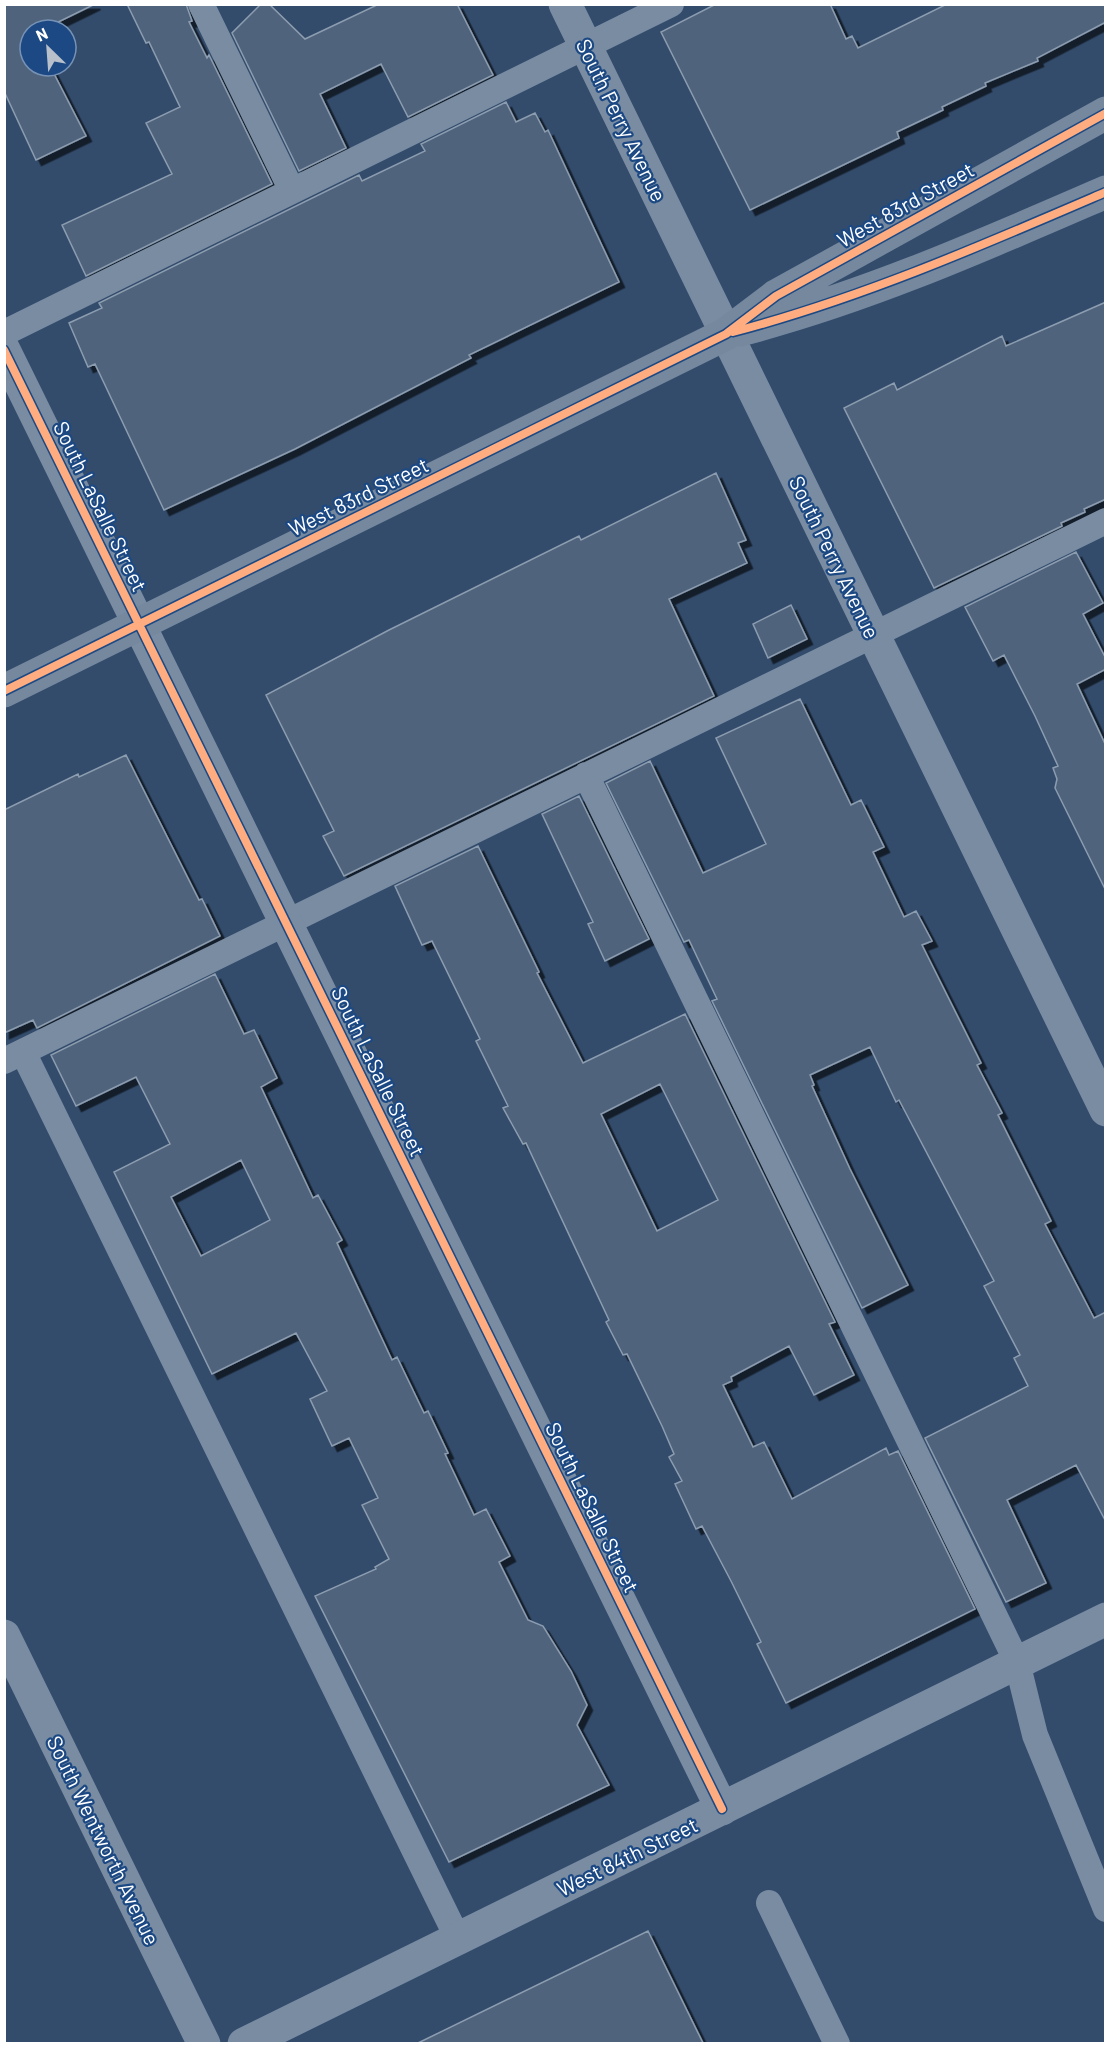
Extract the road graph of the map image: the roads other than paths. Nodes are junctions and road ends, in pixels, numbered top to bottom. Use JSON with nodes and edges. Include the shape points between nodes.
{"nodes":[{"id":1,"x":201,"y":4,"type":"edge"},
{"id":2,"x":565,"y":4,"type":"edge"},
{"id":3,"x":671,"y":4,"type":"edge"},
{"id":4,"x":586,"y":46,"type":"junction"},
{"id":5,"x":1106,"y":113,"type":"edge"},
{"id":6,"x":292,"y":191,"type":"junction"},
{"id":7,"x":1106,"y":192,"type":"edge"},
{"id":8,"x":4,"y":333,"type":"edge"},
{"id":9,"x":726,"y":334,"type":"junction"},
{"id":10,"x":4,"y":350,"type":"edge"},
{"id":11,"x":1106,"y":521,"type":"edge"},
{"id":12,"x":139,"y":625,"type":"junction"},
{"id":13,"x":873,"y":634,"type":"junction"},
{"id":14,"x":4,"y":691,"type":"edge"},
{"id":15,"x":586,"y":775,"type":"junction"},
{"id":16,"x":286,"y":923,"type":"junction"},
{"id":17,"x":14,"y":1056,"type":"edge"},
{"id":18,"x":1106,"y":1110,"type":"edge"},
{"id":19,"x":1106,"y":1619,"type":"edge"},
{"id":20,"x":4,"y":1636,"type":"edge"},
{"id":21,"x":1017,"y":1662,"type":"junction"},
{"id":22,"x":722,"y":1809,"type":"junction"},
{"id":23,"x":769,"y":1903,"type":"dead end"},
{"id":24,"x":1106,"y":1909,"type":"edge"},
{"id":25,"x":458,"y":1939,"type":"junction"},
{"id":26,"x":204,"y":2043,"type":"edge"},
{"id":27,"x":244,"y":2043,"type":"edge"},
{"id":28,"x":837,"y":2043,"type":"edge"}],
"edges":[{"from":1,"to":6,"type":"lane"},
{"from":2,"to":4,"type":"street","name":"South Perry Avenue"},
{"from":3,"to":4,"type":"lane"},
{"from":4,"to":6,"type":"lane"},
{"from":4,"to":9,"type":"street","name":"South Perry Avenue"},
{"from":5,"to":9,"type":"street","name":"West 83rd Street","via":[[776,296]]},
{"from":6,"to":8,"type":"lane"},
{"from":7,"to":9,"type":"street","name":"West 83rd Street","via":[[940,264],[786,318]]},
{"from":9,"to":12,"type":"street","name":"West 83rd Street"},
{"from":9,"to":13,"type":"street","name":"South Perry Avenue"},
{"from":10,"to":12,"type":"street","name":"South LaSalle Street"},
{"from":11,"to":13,"type":"lane"},
{"from":12,"to":14,"type":"street","name":"West 83rd Street"},
{"from":12,"to":16,"type":"street","name":"South LaSalle Street"},
{"from":13,"to":15,"type":"lane"},
{"from":13,"to":18,"type":"street","name":"South Perry Avenue"},
{"from":15,"to":16,"type":"lane"},
{"from":15,"to":21,"type":"lane"},
{"from":16,"to":17,"type":"lane"},
{"from":16,"to":22,"type":"street","name":"South LaSalle Street"},
{"from":17,"to":25,"type":"lane"},
{"from":19,"to":21,"type":"street","name":"West 84th Street"},
{"from":20,"to":26,"type":"street","name":"South Wentworth Avenue"},
{"from":21,"to":22,"type":"street","name":"West 84th Street"},
{"from":21,"to":24,"type":"lane","via":[[1035,1735]]},
{"from":22,"to":25,"type":"street","name":"West 84th Street"},
{"from":23,"to":28,"type":"lane"},
{"from":25,"to":27,"type":"street","name":"West 84th Street"}]}
